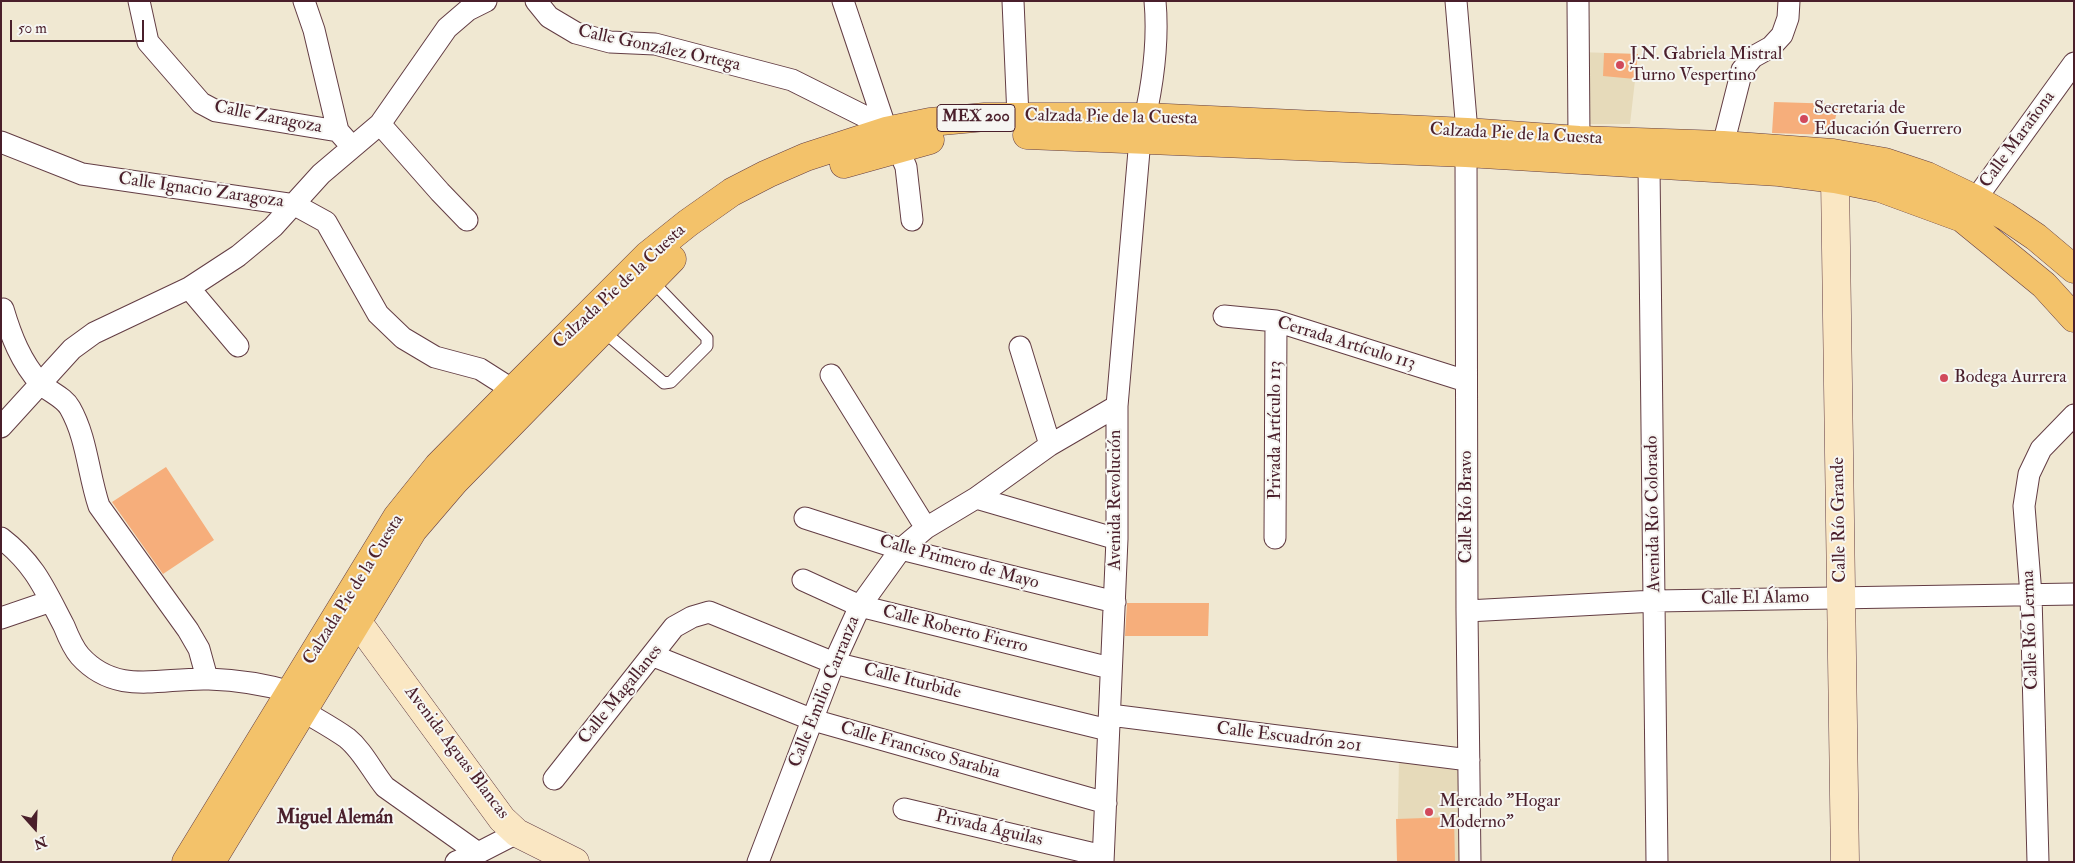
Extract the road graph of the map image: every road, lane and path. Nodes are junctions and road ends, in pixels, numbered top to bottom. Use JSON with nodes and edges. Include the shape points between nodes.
{"nodes":[{"id":1,"x":139,"y":1,"type":"edge"},
{"id":2,"x":304,"y":1,"type":"edge"},
{"id":3,"x":486,"y":1,"type":"edge"},
{"id":4,"x":536,"y":1,"type":"edge"},
{"id":5,"x":843,"y":1,"type":"edge"},
{"id":6,"x":1012,"y":1,"type":"edge"},
{"id":7,"x":1155,"y":1,"type":"edge"},
{"id":8,"x":1456,"y":1,"type":"edge"},
{"id":9,"x":1578,"y":1,"type":"edge"},
{"id":10,"x":1789,"y":1,"type":"edge"},
{"id":11,"x":2074,"y":63,"type":"edge"},
{"id":12,"x":1018,"y":117,"type":"junction"},
{"id":13,"x":380,"y":124,"type":"junction"},
{"id":14,"x":1143,"y":128,"type":"junction"},
{"id":15,"x":338,"y":131,"type":"junction"},
{"id":16,"x":889,"y":134,"type":"junction"},
{"id":17,"x":1579,"y":140,"type":"junction"},
{"id":18,"x":1,"y":142,"type":"edge"},
{"id":19,"x":1467,"y":142,"type":"junction"},
{"id":20,"x":1723,"y":145,"type":"junction"},
{"id":21,"x":352,"y":148,"type":"junction"},
{"id":22,"x":1649,"y":166,"type":"junction"},
{"id":23,"x":1835,"y":178,"type":"junction"},
{"id":24,"x":295,"y":204,"type":"junction"},
{"id":25,"x":1969,"y":208,"type":"junction"},
{"id":26,"x":467,"y":220,"type":"dead end"},
{"id":27,"x":912,"y":220,"type":"dead end"},
{"id":28,"x":2073,"y":268,"type":"edge"},
{"id":29,"x":651,"y":280,"type":"junction"},
{"id":30,"x":189,"y":288,"type":"junction"},
{"id":31,"x":622,"y":295,"type":"junction"},
{"id":32,"x":3,"y":309,"type":"dead end"},
{"id":33,"x":1224,"y":316,"type":"dead end"},
{"id":34,"x":2074,"y":318,"type":"edge"},
{"id":35,"x":1276,"y":321,"type":"junction"},
{"id":36,"x":602,"y":330,"type":"junction"},
{"id":37,"x":238,"y":346,"type":"dead end"},
{"id":38,"x":1020,"y":347,"type":"dead end"},
{"id":39,"x":831,"y":375,"type":"dead end"},
{"id":40,"x":1466,"y":381,"type":"junction"},
{"id":41,"x":41,"y":384,"type":"junction"},
{"id":42,"x":521,"y":398,"type":"junction"},
{"id":43,"x":1117,"y":406,"type":"junction"},
{"id":44,"x":2074,"y":415,"type":"edge"},
{"id":45,"x":1,"y":427,"type":"edge"},
{"id":46,"x":1050,"y":445,"type":"junction"},
{"id":47,"x":976,"y":498,"type":"junction"},
{"id":48,"x":805,"y":518,"type":"dead end"},
{"id":49,"x":926,"y":528,"type":"junction"},
{"id":50,"x":1,"y":538,"type":"edge"},
{"id":51,"x":1276,"y":538,"type":"dead end"},
{"id":52,"x":1117,"y":539,"type":"junction"},
{"id":53,"x":901,"y":549,"type":"junction"},
{"id":54,"x":803,"y":580,"type":"dead end"},
{"id":55,"x":2074,"y":594,"type":"edge"},
{"id":56,"x":2031,"y":595,"type":"junction"},
{"id":57,"x":1841,"y":598,"type":"junction"},
{"id":58,"x":1655,"y":601,"type":"junction"},
{"id":59,"x":51,"y":602,"type":"junction"},
{"id":60,"x":1115,"y":602,"type":"junction"},
{"id":61,"x":860,"y":606,"type":"junction"},
{"id":62,"x":1467,"y":611,"type":"junction"},
{"id":63,"x":692,"y":617,"type":"joint"},
{"id":64,"x":1,"y":618,"type":"edge"},
{"id":65,"x":357,"y":620,"type":"junction"},
{"id":66,"x":654,"y":656,"type":"junction"},
{"id":67,"x":834,"y":663,"type":"junction"},
{"id":68,"x":1110,"y":668,"type":"junction"},
{"id":69,"x":207,"y":678,"type":"junction"},
{"id":70,"x":297,"y":701,"type":"junction"},
{"id":71,"x":813,"y":720,"type":"junction"},
{"id":72,"x":1109,"y":723,"type":"junction"},
{"id":73,"x":1469,"y":760,"type":"junction"},
{"id":74,"x":554,"y":779,"type":"dead end"},
{"id":75,"x":1106,"y":803,"type":"junction"},
{"id":76,"x":904,"y":809,"type":"dead end"},
{"id":77,"x":517,"y":832,"type":"junction"},
{"id":78,"x":478,"y":853,"type":"junction"},
{"id":79,"x":1103,"y":859,"type":"edge"},
{"id":80,"x":186,"y":862,"type":"edge"},
{"id":81,"x":211,"y":862,"type":"edge"},
{"id":82,"x":456,"y":862,"type":"edge"},
{"id":83,"x":575,"y":862,"type":"edge"},
{"id":84,"x":758,"y":862,"type":"edge"},
{"id":85,"x":1470,"y":862,"type":"edge"},
{"id":86,"x":1657,"y":862,"type":"edge"},
{"id":87,"x":1845,"y":862,"type":"edge"},
{"id":88,"x":2038,"y":862,"type":"edge"}],
"edges":[{"from":1,"to":15,"type":"street","name":"Calle Zaragoza","via":[[148,42],[201,103],[216,111]]},
{"from":2,"to":15,"type":"street"},
{"from":3,"to":13,"type":"street","via":[[468,10],[447,28]]},
{"from":4,"to":16,"type":"street","name":"Calle González Ortega","via":[[549,17],[576,33],[610,42],[655,44],[792,80],[868,118]]},
{"from":5,"to":16,"type":"street"},
{"from":6,"to":12,"type":"street"},
{"from":7,"to":14,"type":"street","name":"Avenida Revolución","via":[[1157,27]]},
{"from":8,"to":19,"type":"street","name":"Calle Río Bravo"},
{"from":9,"to":17,"type":"street"},
{"from":10,"to":20,"type":"street","via":[[1782,35],[1742,70]]},
{"from":11,"to":25,"type":"street","name":"Calle Marañona"},
{"from":12,"to":14,"type":"main road","name":"Calzada Pie de la Cuesta","number":"MEX 200"},
{"from":12,"to":16,"type":"main road","name":"Calzada Pie de la Cuesta","number":"MEX 200","via":[[930,122]]},
{"from":13,"to":21,"type":"street"},
{"from":13,"to":26,"type":"street"},
{"from":14,"to":16,"type":"main road","name":"Calzada Pie de la Cuesta","number":"MEX 200","via":[[986,133],[932,139]]},
{"from":14,"to":19,"type":"main road","name":"Calzada Pie de la Cuesta","number":"MEX 200"},
{"from":14,"to":43,"type":"street","name":"Avenida Revolución"},
{"from":15,"to":21,"type":"street"},
{"from":16,"to":27,"type":"street","via":[[906,167]]},
{"from":16,"to":29,"type":"main road","name":"Calzada Pie de la Cuesta","number":"MEX 200","via":[[740,208],[700,236]]},
{"from":16,"to":31,"type":"main road","name":"Calzada Pie de la Cuesta","number":"MEX 200","via":[[806,157],[732,192],[648,256]]},
{"from":17,"to":19,"type":"main road","name":"Calzada Pie de la Cuesta","number":"MEX 200"},
{"from":17,"to":20,"type":"main road","name":"Calzada Pie de la Cuesta","number":"MEX 200"},
{"from":18,"to":24,"type":"street","name":"Calle Ignacio Zaragoza","via":[[82,174]]},
{"from":19,"to":22,"type":"main road","name":"Calzada Pie de la Cuesta","number":"MEX 200"},
{"from":19,"to":40,"type":"street","name":"Calle Río Bravo"},
{"from":20,"to":25,"type":"main road","name":"Calzada Pie de la Cuesta","number":"MEX 200","via":[[1833,153],[1884,162],[1926,176]]},
{"from":21,"to":24,"type":"street"},
{"from":22,"to":23,"type":"main road","name":"Calzada Pie de la Cuesta","number":"MEX 200"},
{"from":22,"to":58,"type":"street","name":"Avenida Río Colorado"},
{"from":23,"to":25,"type":"main road","name":"Calzada Pie de la Cuesta","number":"MEX 200"},
{"from":23,"to":57,"type":"street","name":"Calle Río Grande"},
{"from":24,"to":30,"type":"street","via":[[238,256]]},
{"from":24,"to":42,"type":"street","name":"Calle Ignacio Zaragoza","via":[[326,222],[378,314],[403,338],[435,356],[480,368]]},
{"from":25,"to":28,"type":"main road","name":"Calzada Pie de la Cuesta","number":"MEX 200","via":[[2006,216]]},
{"from":25,"to":34,"type":"main road","name":"Calzada Pie de la Cuesta","number":"MEX 200"},
{"from":29,"to":31,"type":"main road","name":"Calzada Pie de la Cuesta","number":"MEX 200"},
{"from":29,"to":36,"type":"lane","via":[[707,338],[707,346],[671,382],[664,384]]},
{"from":30,"to":37,"type":"street"},
{"from":30,"to":41,"type":"street","via":[[94,332],[72,350]]},
{"from":31,"to":36,"type":"main road","name":"Calzada Pie de la Cuesta","number":"MEX 200"},
{"from":31,"to":42,"type":"main road","name":"Calzada Pie de la Cuesta","number":"MEX 200"},
{"from":32,"to":41,"type":"street","via":[[10,334],[25,364]]},
{"from":33,"to":35,"type":"street","name":"Cerrada Artículo 113"},
{"from":35,"to":40,"type":"street","name":"Cerrada Artículo 113"},
{"from":35,"to":51,"type":"street","name":"Privada Artículo 113"},
{"from":36,"to":42,"type":"main road","name":"Calzada Pie de la Cuesta","number":"MEX 200"},
{"from":38,"to":46,"type":"street"},
{"from":39,"to":49,"type":"street"},
{"from":40,"to":62,"type":"street","name":"Calle Río Bravo"},
{"from":41,"to":45,"type":"street"},
{"from":41,"to":69,"type":"street","via":[[68,405],[81,430],[99,506],[188,630],[199,649]]},
{"from":42,"to":65,"type":"main road","name":"Calzada Pie de la Cuesta","number":"MEX 200","via":[[413,530]]},
{"from":42,"to":70,"type":"main road","name":"Calzada Pie de la Cuesta","number":"MEX 200","via":[[438,466],[397,518]]},
{"from":43,"to":46,"type":"street","name":"Calle Emilio Carranza"},
{"from":43,"to":52,"type":"street","name":"Avenida Revolución"},
{"from":44,"to":56,"type":"street","name":"Calle Río Lerma","via":[[2041,449],[2029,474],[2024,506]]},
{"from":46,"to":47,"type":"street","name":"Calle Emilio Carranza"},
{"from":47,"to":49,"type":"street","name":"Calle Emilio Carranza"},
{"from":47,"to":52,"type":"street"},
{"from":48,"to":53,"type":"street","name":"Calle Primero de Mayo"},
{"from":49,"to":53,"type":"street","name":"Calle Emilio Carranza"},
{"from":50,"to":59,"type":"street","via":[[17,550],[37,574]]},
{"from":52,"to":60,"type":"street","name":"Avenida Revolución"},
{"from":53,"to":60,"type":"street","name":"Calle Primero de Mayo"},
{"from":53,"to":61,"type":"street","name":"Calle Emilio Carranza"},
{"from":54,"to":61,"type":"street","name":"Calle Roberto Fierro"},
{"from":55,"to":56,"type":"street","name":"Calle El Álamo"},
{"from":56,"to":57,"type":"street","name":"Calle El Álamo"},
{"from":56,"to":88,"type":"street","name":"Calle Río Lerma"},
{"from":57,"to":58,"type":"street","name":"Calle El Álamo"},
{"from":57,"to":87,"type":"street","name":"Calle Río Grande"},
{"from":58,"to":62,"type":"street","name":"Calle El Álamo"},
{"from":58,"to":86,"type":"street","name":"Avenida Río Colorado"},
{"from":59,"to":64,"type":"street"},
{"from":59,"to":69,"type":"street","via":[[78,654],[92,668],[118,680],[143,683]]},
{"from":60,"to":68,"type":"street","name":"Avenida Revolución"},
{"from":61,"to":67,"type":"street","name":"Calle Emilio Carranza"},
{"from":61,"to":68,"type":"street","name":"Calle Roberto Fierro"},
{"from":62,"to":73,"type":"street","name":"Calle Río Bravo"},
{"from":63,"to":66,"type":"street","name":"Calle Magallanes","via":[[674,627]]},
{"from":63,"to":67,"type":"street","name":"Calle Iturbide","via":[[709,612]]},
{"from":65,"to":70,"type":"main road","name":"Calzada Pie de la Cuesta","number":"MEX 200"},
{"from":65,"to":77,"type":"street","name":"Avenida Aguas Blancas","via":[[502,819]]},
{"from":66,"to":71,"type":"street","name":"Calle Francisco Sarabia"},
{"from":66,"to":74,"type":"street","name":"Calle Magallanes"},
{"from":67,"to":71,"type":"street","name":"Calle Emilio Carranza"},
{"from":67,"to":72,"type":"street","name":"Calle Iturbide"},
{"from":68,"to":72,"type":"street","name":"Avenida Revolución"},
{"from":69,"to":70,"type":"street","via":[[263,684]]},
{"from":70,"to":78,"type":"street","via":[[347,738],[385,787]]},
{"from":70,"to":80,"type":"main road","name":"Calzada Pie de la Cuesta","number":"MEX 200"},
{"from":70,"to":81,"type":"main road","name":"Calzada Pie de la Cuesta","number":"MEX 200"},
{"from":71,"to":75,"type":"street","name":"Calle Francisco Sarabia"},
{"from":71,"to":84,"type":"street","name":"Calle Emilio Carranza"},
{"from":72,"to":73,"type":"street","name":"Calle Escuadrón 201"},
{"from":72,"to":75,"type":"street","name":"Avenida Revolución"},
{"from":73,"to":85,"type":"street","name":"Calle Río Bravo"},
{"from":75,"to":79,"type":"street","name":"Avenida Revolución"},
{"from":76,"to":79,"type":"street","name":"Privada Águilas"},
{"from":77,"to":78,"type":"street"},
{"from":77,"to":83,"type":"street","name":"Avenida Aguas Blancas"},
{"from":78,"to":82,"type":"street"}]}
